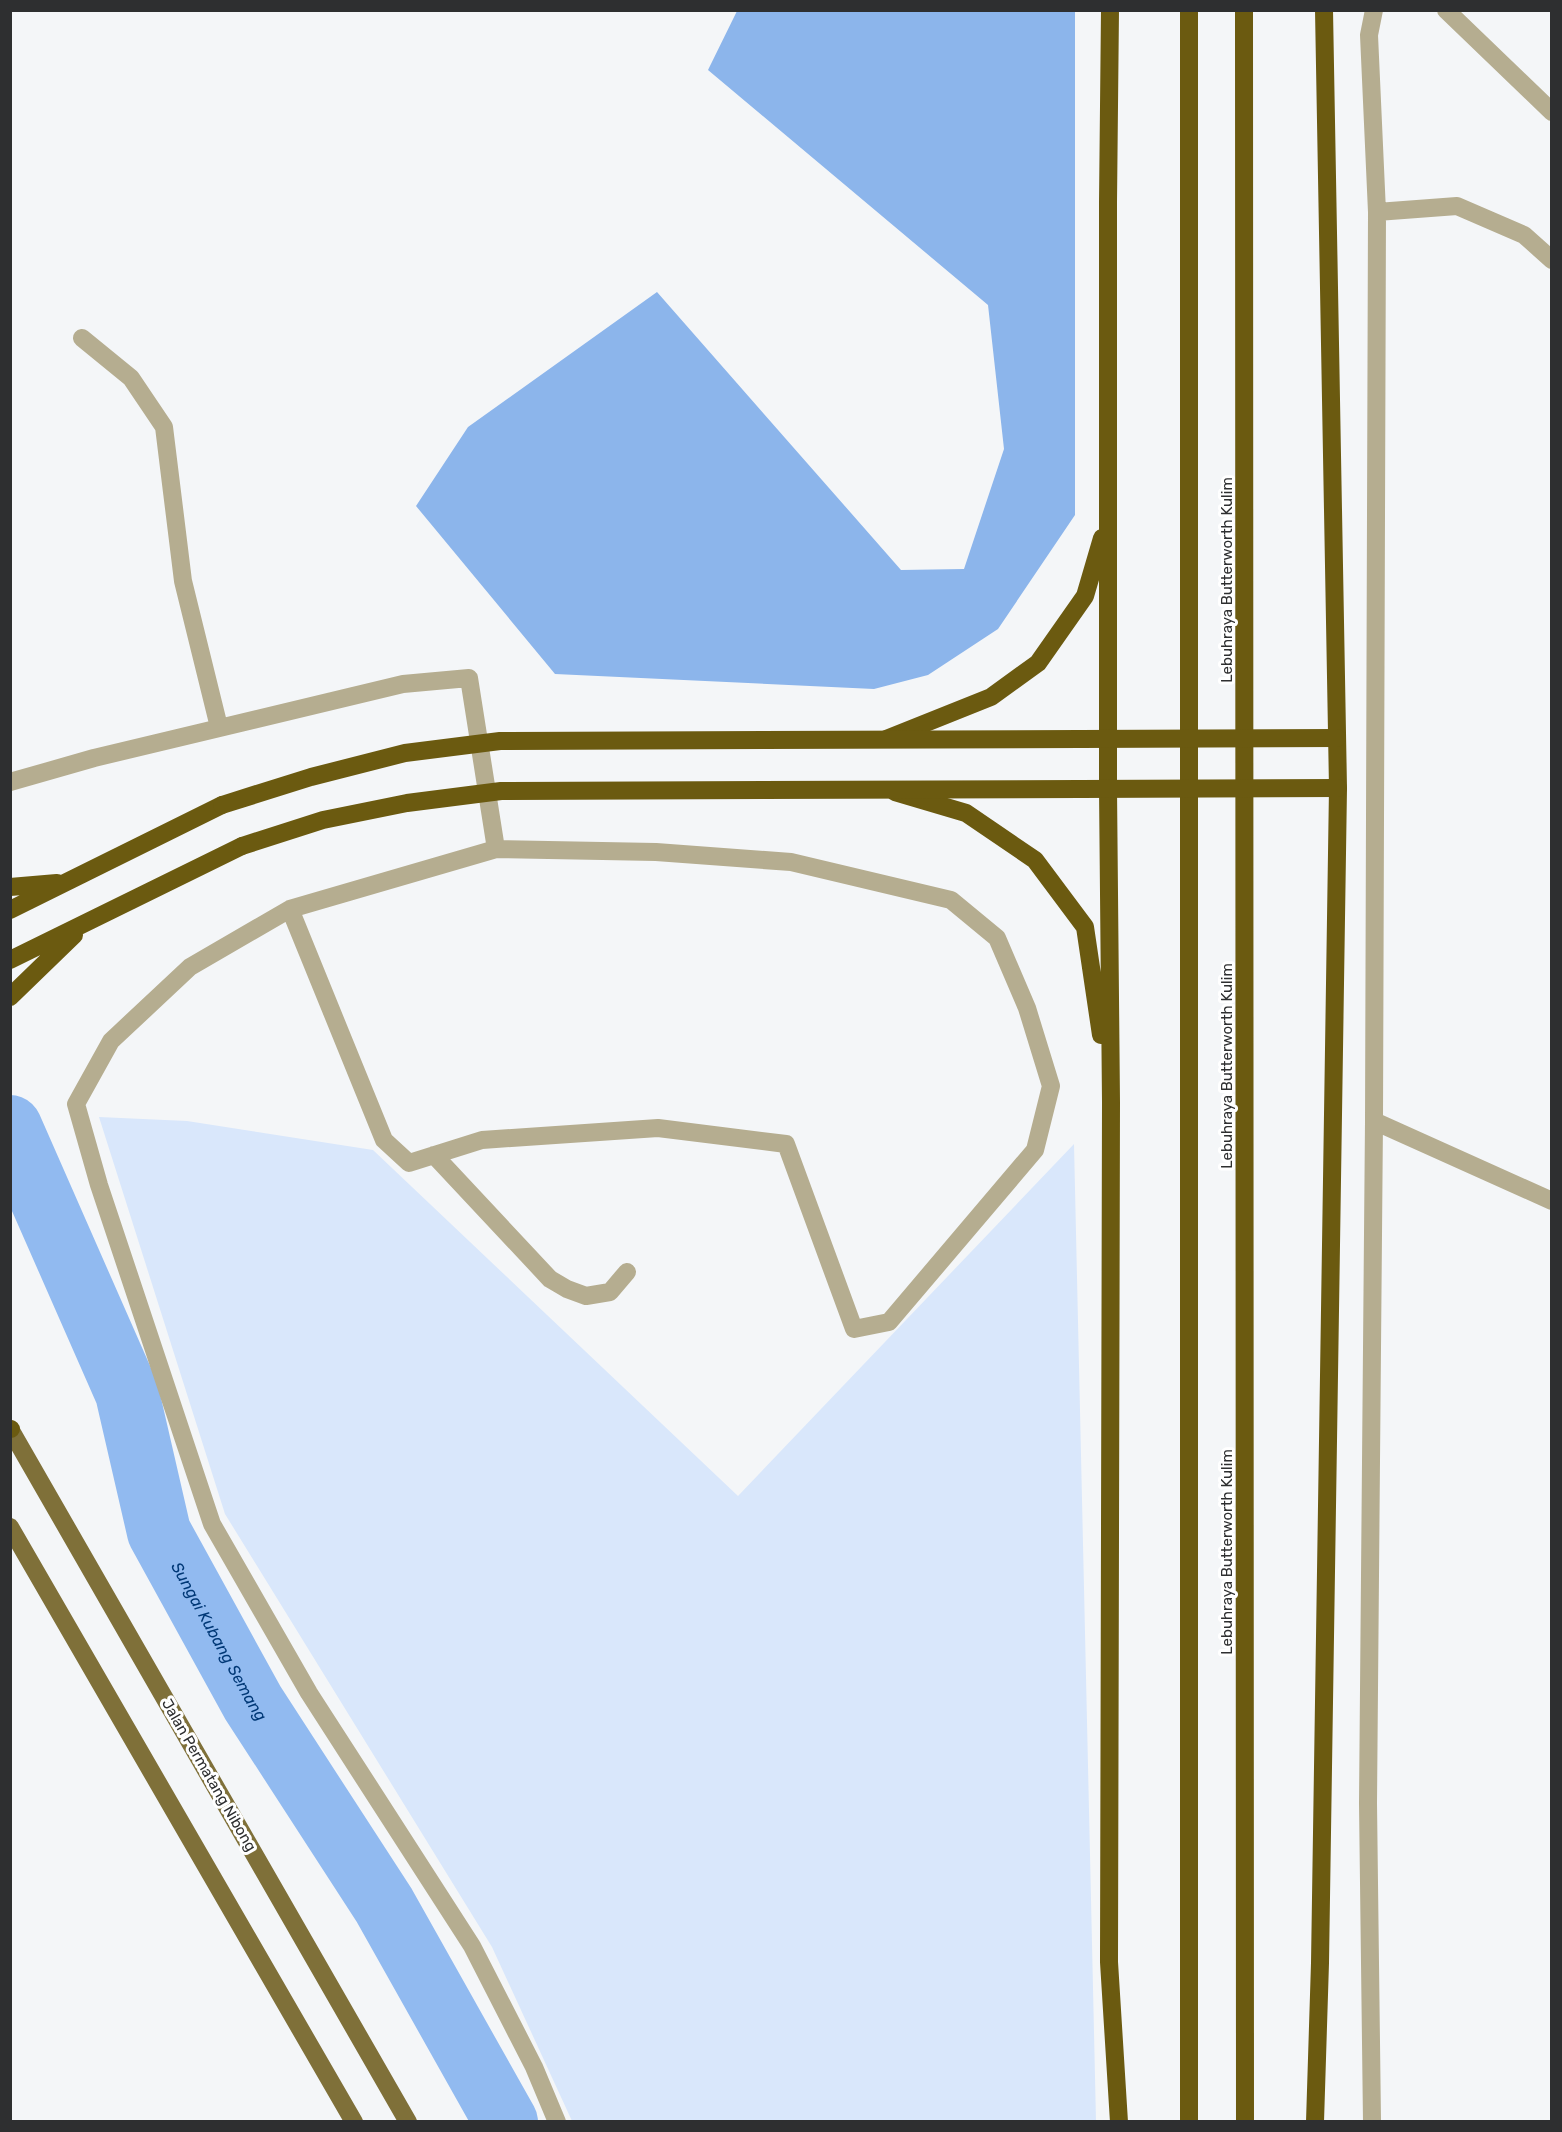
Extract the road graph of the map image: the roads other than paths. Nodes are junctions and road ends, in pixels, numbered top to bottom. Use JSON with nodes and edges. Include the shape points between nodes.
{"nodes":[{"id":1,"x":1110,"y":10,"type":"edge"},
{"id":2,"x":1189,"y":10,"type":"edge"},
{"id":3,"x":1244,"y":10,"type":"edge"},
{"id":4,"x":1324,"y":10,"type":"edge"},
{"id":5,"x":1374,"y":10,"type":"edge"},
{"id":6,"x":1446,"y":10,"type":"edge"},
{"id":7,"x":1551,"y":112,"type":"edge"},
{"id":8,"x":1377,"y":212,"type":"junction"},
{"id":9,"x":1551,"y":260,"type":"edge"},
{"id":10,"x":82,"y":338,"type":"dead end"},
{"id":11,"x":1108,"y":516,"type":"junction"},
{"id":12,"x":219,"y":727,"type":"junction"},
{"id":13,"x":1337,"y":738,"type":"junction"},
{"id":14,"x":886,"y":739,"type":"junction"},
{"id":15,"x":1108,"y":739,"type":"junction"},
{"id":16,"x":10,"y":782,"type":"edge"},
{"id":17,"x":1338,"y":788,"type":"junction"},
{"id":18,"x":886,"y":789,"type":"junction"},
{"id":19,"x":1108,"y":789,"type":"junction"},
{"id":20,"x":496,"y":849,"type":"junction"},
{"id":21,"x":67,"y":882,"type":"junction"},
{"id":22,"x":10,"y":887,"type":"edge"},
{"id":23,"x":290,"y":909,"type":"junction"},
{"id":24,"x":10,"y":910,"type":"edge"},
{"id":25,"x":86,"y":923,"type":"junction"},
{"id":26,"x":10,"y":960,"type":"edge"},
{"id":27,"x":10,"y":997,"type":"edge"},
{"id":28,"x":1111,"y":1102,"type":"junction"},
{"id":29,"x":1374,"y":1121,"type":"junction"},
{"id":30,"x":434,"y":1155,"type":"junction"},
{"id":31,"x":1551,"y":1201,"type":"edge"},
{"id":32,"x":627,"y":1272,"type":"dead end"},
{"id":33,"x":11,"y":1429,"type":"edge"},
{"id":34,"x":10,"y":1527,"type":"edge"},
{"id":35,"x":354,"y":2121,"type":"edge"},
{"id":36,"x":408,"y":2121,"type":"edge"},
{"id":37,"x":557,"y":2121,"type":"edge"},
{"id":38,"x":1119,"y":2121,"type":"edge"},
{"id":39,"x":1189,"y":2121,"type":"edge"},
{"id":40,"x":1245,"y":2121,"type":"edge"},
{"id":41,"x":1314,"y":2121,"type":"edge"},
{"id":42,"x":1372,"y":2121,"type":"edge"}],
"edges":[{"from":1,"to":11,"type":"highway"},
{"from":2,"to":39,"type":"highway"},
{"from":3,"to":40,"type":"highway","name":"Lebuhraya Butterworth Kulim"},
{"from":4,"to":13,"type":"highway"},
{"from":5,"to":8,"type":"street","via":[[1369,35]]},
{"from":6,"to":7,"type":"street"},
{"from":8,"to":9,"type":"street","via":[[1457,206],[1524,236]]},
{"from":8,"to":29,"type":"street"},
{"from":10,"to":12,"type":"street","via":[[131,378],[164,427],[183,580]]},
{"from":11,"to":14,"type":"highway","via":[[1085,596],[1038,663],[991,697]]},
{"from":11,"to":15,"type":"highway"},
{"from":12,"to":16,"type":"street"},
{"from":12,"to":20,"type":"street","via":[[403,684],[469,678]]},
{"from":13,"to":15,"type":"highway","bridge":true},
{"from":13,"to":17,"type":"highway"},
{"from":14,"to":15,"type":"highway","bridge":true},
{"from":14,"to":21,"type":"highway","bridge":true,"via":[[500,741],[405,753],[222,805]]},
{"from":15,"to":19,"type":"highway"},
{"from":17,"to":19,"type":"highway","bridge":true},
{"from":17,"to":41,"type":"highway","via":[[1320,1963]]},
{"from":18,"to":19,"type":"highway","bridge":true},
{"from":18,"to":25,"type":"highway","bridge":true,"via":[[501,791],[407,803],[323,820],[242,846]]},
{"from":18,"to":28,"type":"highway","bridge":true,"via":[[966,813],[1035,860],[1085,927]]},
{"from":19,"to":28,"type":"highway"},
{"from":20,"to":23,"type":"street"},
{"from":20,"to":30,"type":"street","via":[[656,852],[791,862],[951,900],[997,938],[1027,1008],[1051,1086],[1035,1150],[889,1322],[854,1329],[786,1144],[658,1128],[482,1140]]},
{"from":21,"to":22,"type":"highway"},
{"from":21,"to":24,"type":"highway"},
{"from":23,"to":30,"type":"street","via":[[384,1140],[409,1163]]},
{"from":23,"to":37,"type":"street","via":[[190,967],[111,1041],[76,1104],[99,1185],[212,1524],[309,1693],[472,1946]]},
{"from":25,"to":26,"type":"highway"},
{"from":25,"to":27,"type":"highway"},
{"from":28,"to":38,"type":"highway","via":[[1109,1962]]},
{"from":29,"to":31,"type":"street"},
{"from":29,"to":42,"type":"street","via":[[1368,1791]]},
{"from":30,"to":32,"type":"street","via":[[550,1279],[586,1296],[610,1292]]},
{"from":33,"to":36,"type":"main road","name":"Jalan Permatang Nibong"},
{"from":34,"to":35,"type":"main road"}]}
